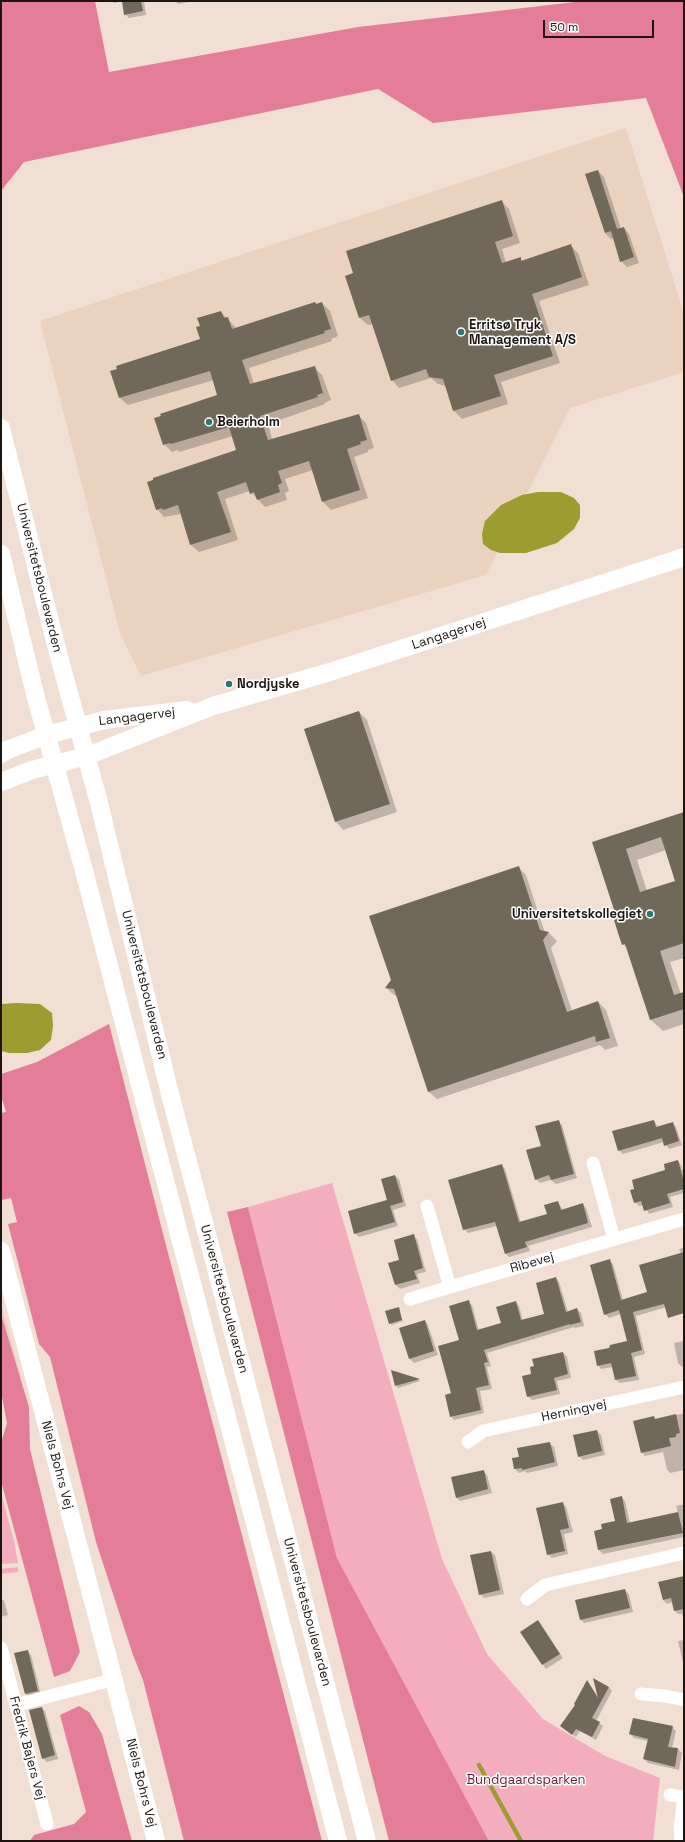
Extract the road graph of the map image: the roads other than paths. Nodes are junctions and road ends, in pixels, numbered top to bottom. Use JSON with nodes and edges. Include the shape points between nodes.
{"nodes":[{"id":1,"x":1,"y":428,"type":"edge"},
{"id":2,"x":1,"y":554,"type":"edge"},
{"id":3,"x":684,"y":557,"type":"edge"},
{"id":4,"x":213,"y":706,"type":"junction"},
{"id":5,"x":78,"y":726,"type":"junction"},
{"id":6,"x":54,"y":733,"type":"junction"},
{"id":7,"x":1,"y":754,"type":"edge"},
{"id":8,"x":71,"y":760,"type":"junction"},
{"id":9,"x":1,"y":782,"type":"edge"},
{"id":10,"x":593,"y":1163,"type":"dead end"},
{"id":11,"x":427,"y":1206,"type":"dead end"},
{"id":12,"x":684,"y":1219,"type":"edge"},
{"id":13,"x":614,"y":1239,"type":"junction"},
{"id":14,"x":1,"y":1251,"type":"edge"},
{"id":15,"x":450,"y":1287,"type":"junction"},
{"id":16,"x":410,"y":1299,"type":"dead end"},
{"id":17,"x":684,"y":1387,"type":"edge"},
{"id":18,"x":468,"y":1442,"type":"dead end"},
{"id":19,"x":684,"y":1553,"type":"edge"},
{"id":20,"x":527,"y":1599,"type":"dead end"},
{"id":21,"x":1,"y":1648,"type":"edge"},
{"id":22,"x":115,"y":1679,"type":"junction"},
{"id":23,"x":641,"y":1694,"type":"dead end"},
{"id":24,"x":684,"y":1700,"type":"edge"},
{"id":25,"x":16,"y":1705,"type":"junction"},
{"id":26,"x":670,"y":1795,"type":"dead end"},
{"id":27,"x":684,"y":1797,"type":"edge"},
{"id":28,"x":47,"y":1824,"type":"dead end"},
{"id":29,"x":156,"y":1841,"type":"edge"},
{"id":30,"x":338,"y":1841,"type":"edge"},
{"id":31,"x":367,"y":1841,"type":"edge"},
{"id":32,"x":681,"y":1841,"type":"edge"}],
"edges":[{"from":1,"to":5,"type":"main road","name":"Universitetsboulevarden"},
{"from":2,"to":6,"type":"main road"},
{"from":3,"to":4,"type":"main road","name":"Langagervej","via":[[337,670]]},
{"from":4,"to":5,"type":"main road","name":"Langagervej","via":[[104,720]]},
{"from":4,"to":8,"type":"main road","name":"Langagervej"},
{"from":5,"to":6,"type":"main road","name":"Langagervej"},
{"from":5,"to":8,"type":"main road","name":"Universitetsboulevarden"},
{"from":6,"to":7,"type":"main road"},
{"from":6,"to":8,"type":"main road"},
{"from":8,"to":9,"type":"main road","via":[[32,770]]},
{"from":8,"to":30,"type":"main road","name":"Universitetsboulevarden"},
{"from":8,"to":31,"type":"main road","name":"Universitetsboulevarden","via":[[169,1090]]},
{"from":10,"to":13,"type":"street"},
{"from":11,"to":15,"type":"street"},
{"from":12,"to":13,"type":"street","name":"Ribevej"},
{"from":13,"to":15,"type":"street","name":"Ribevej"},
{"from":14,"to":22,"type":"main road","name":"Niels Bohrs Vej"},
{"from":15,"to":16,"type":"street","name":"Ribevej"},
{"from":17,"to":18,"type":"street","name":"Herningvej","via":[[483,1431]]},
{"from":19,"to":20,"type":"street","via":[[545,1585]]},
{"from":21,"to":25,"type":"street","name":"Fredrik Bajers Vej"},
{"from":22,"to":25,"type":"street"},
{"from":22,"to":29,"type":"main road","name":"Niels Bohrs Vej"},
{"from":23,"to":24,"type":"street"},
{"from":25,"to":28,"type":"street","name":"Fredrik Bajers Vej"},
{"from":26,"to":27,"type":"street"},
{"from":27,"to":32,"type":"street"}]}
